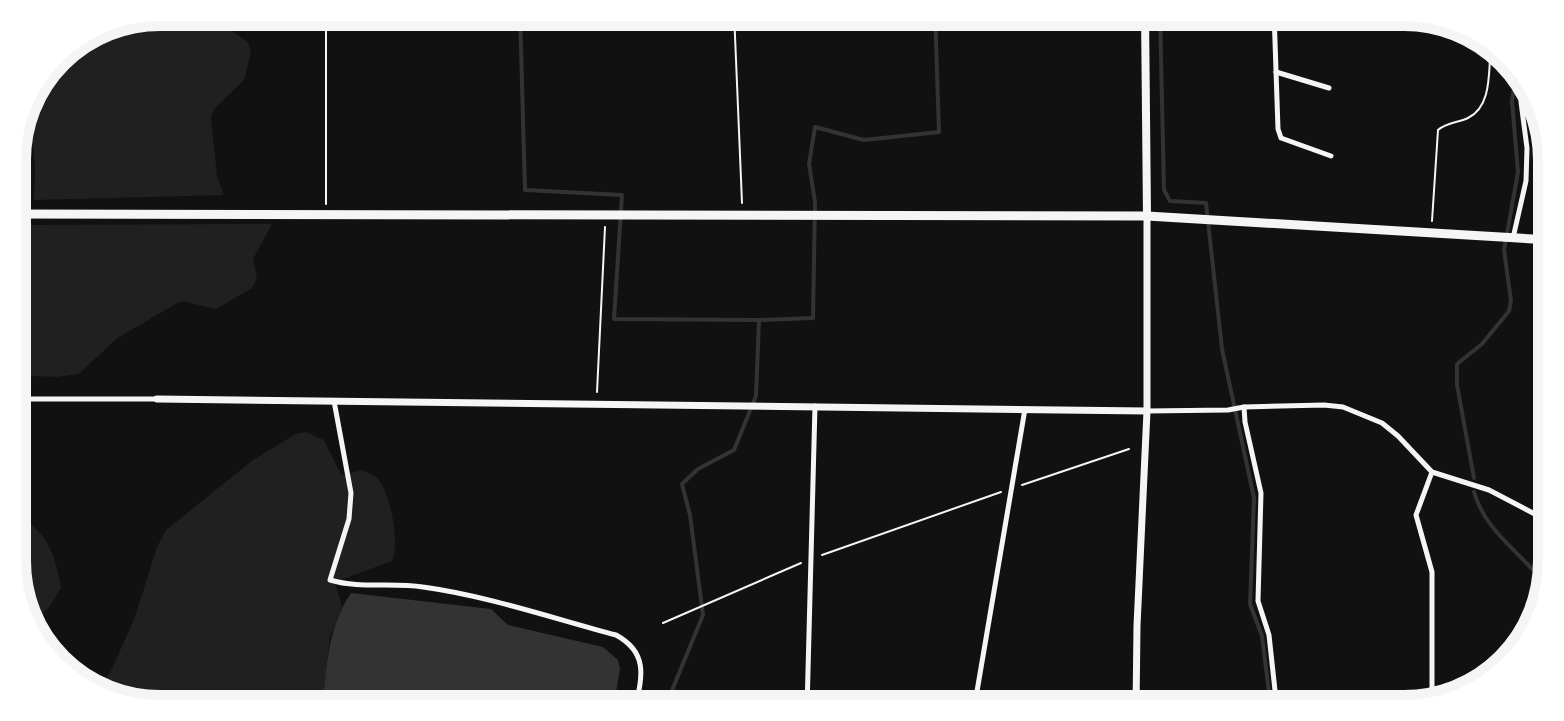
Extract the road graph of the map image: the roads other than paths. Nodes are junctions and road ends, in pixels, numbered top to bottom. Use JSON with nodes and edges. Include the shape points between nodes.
{"nodes":[{"id":1,"x":1145,"y":26,"type":"edge"},
{"id":2,"x":1274,"y":26,"type":"edge"},
{"id":3,"x":1276,"y":72,"type":"junction"},
{"id":4,"x":1329,"y":88,"type":"dead end"},
{"id":5,"x":1522,"y":97,"type":"edge"},
{"id":6,"x":1331,"y":156,"type":"dead end"},
{"id":7,"x":26,"y":214,"type":"edge"},
{"id":8,"x":1147,"y":216,"type":"junction"},
{"id":9,"x":1513,"y":238,"type":"junction"},
{"id":10,"x":1538,"y":239,"type":"edge"},
{"id":11,"x":26,"y":399,"type":"edge"},
{"id":12,"x":157,"y":399,"type":"joint"},
{"id":13,"x":334,"y":401,"type":"junction"},
{"id":14,"x":815,"y":406,"type":"junction"},
{"id":15,"x":1244,"y":407,"type":"junction"},
{"id":16,"x":1025,"y":409,"type":"junction"},
{"id":17,"x":1147,"y":411,"type":"junction"},
{"id":18,"x":1432,"y":472,"type":"junction"},
{"id":19,"x":1538,"y":516,"type":"edge"},
{"id":20,"x":1432,"y":691,"type":"edge"},
{"id":21,"x":637,"y":695,"type":"edge"},
{"id":22,"x":807,"y":695,"type":"edge"},
{"id":23,"x":976,"y":695,"type":"edge"},
{"id":24,"x":1136,"y":695,"type":"edge"},
{"id":25,"x":1275,"y":695,"type":"edge"}],
"edges":[{"from":1,"to":8,"type":"main road"},
{"from":2,"to":3,"type":"street"},
{"from":3,"to":4,"type":"street"},
{"from":3,"to":6,"type":"street","via":[[1281,138]]},
{"from":5,"to":9,"type":"street","via":[[1526,181]]},
{"from":7,"to":8,"type":"main road"},
{"from":8,"to":9,"type":"main road"},
{"from":8,"to":17,"type":"street"},
{"from":9,"to":10,"type":"main road"},
{"from":11,"to":12,"type":"street"},
{"from":12,"to":13,"type":"street"},
{"from":13,"to":14,"type":"street"},
{"from":13,"to":21,"type":"street","via":[[351,493],[349,519],[330,580],[449,591],[616,635],[629,642],[641,662]]},
{"from":14,"to":16,"type":"street"},
{"from":14,"to":22,"type":"street"},
{"from":15,"to":17,"type":"street"},
{"from":15,"to":18,"type":"street","via":[[1324,405],[1360,412],[1398,436]]},
{"from":15,"to":25,"type":"street","via":[[1261,493],[1258,601],[1269,635]]},
{"from":16,"to":17,"type":"street"},
{"from":16,"to":23,"type":"street"},
{"from":17,"to":24,"type":"street"},
{"from":18,"to":19,"type":"street","via":[[1489,490]]},
{"from":18,"to":20,"type":"street","via":[[1416,515],[1432,572]]}]}
